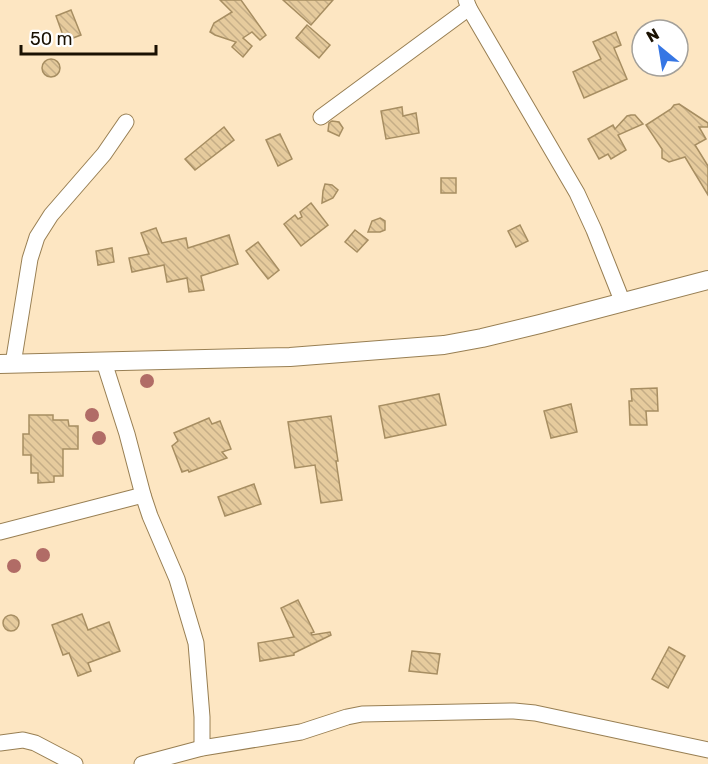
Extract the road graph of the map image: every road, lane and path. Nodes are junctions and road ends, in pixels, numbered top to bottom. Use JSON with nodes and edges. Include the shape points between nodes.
{"nodes":[{"id":1,"x":467,"y":4,"type":"edge"},
{"id":2,"x":321,"y":117,"type":"dead end"},
{"id":3,"x":126,"y":122,"type":"dead end"},
{"id":4,"x":708,"y":280,"type":"edge"},
{"id":5,"x":623,"y":303,"type":"junction"},
{"id":6,"x":104,"y":362,"type":"junction"},
{"id":7,"x":7,"y":364,"type":"edge"},
{"id":8,"x":143,"y":495,"type":"junction"},
{"id":9,"x":0,"y":532,"type":"edge"},
{"id":10,"x":0,"y":743,"type":"edge"},
{"id":11,"x":202,"y":748,"type":"junction"},
{"id":12,"x":708,"y":750,"type":"edge"},
{"id":13,"x":75,"y":764,"type":"edge"},
{"id":14,"x":142,"y":764,"type":"edge"}],
"edges":[{"from":1,"to":2,"type":"street"},
{"from":1,"to":5,"type":"street","via":[[578,193]]},
{"from":3,"to":7,"type":"street","via":[[37,237]]},
{"from":4,"to":5,"type":"street"},
{"from":5,"to":6,"type":"street","via":[[444,345],[290,357]]},
{"from":6,"to":7,"type":"street"},
{"from":6,"to":8,"type":"street"},
{"from":8,"to":9,"type":"street"},
{"from":8,"to":11,"type":"street","via":[[177,579],[196,643]]},
{"from":10,"to":13,"type":"street","via":[[34,743]]},
{"from":11,"to":12,"type":"street","via":[[301,732],[362,714],[514,711]]},
{"from":11,"to":14,"type":"street"}]}
